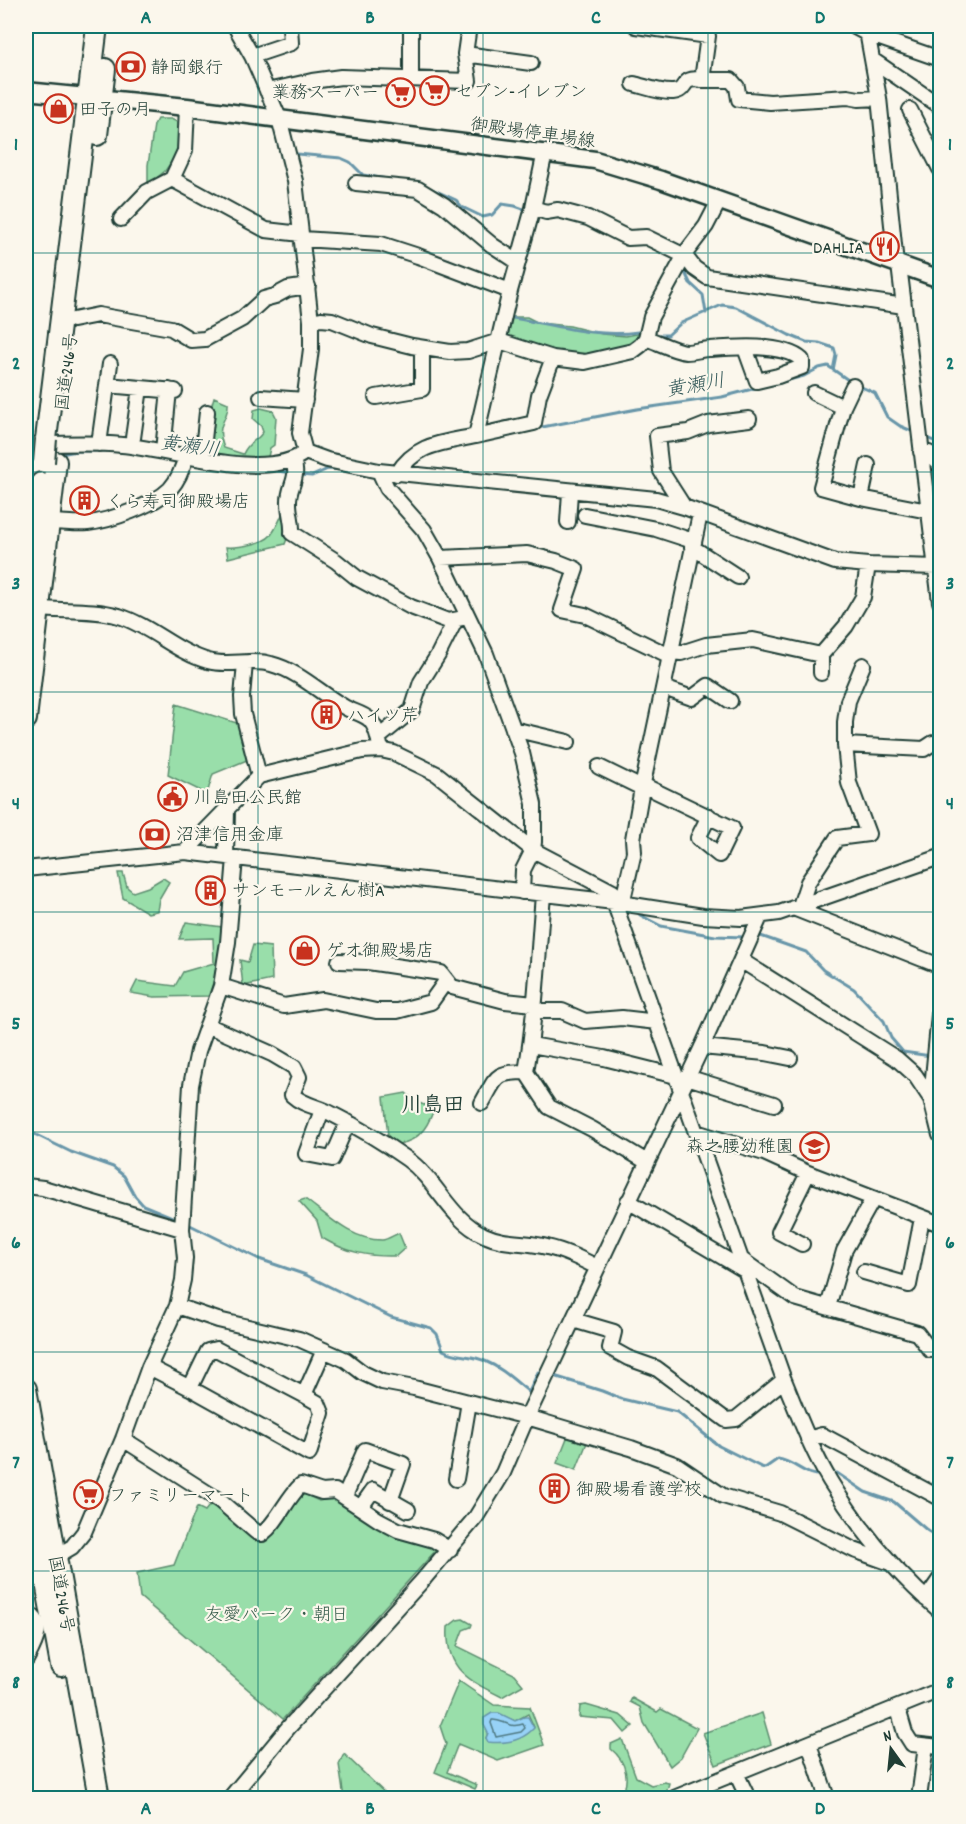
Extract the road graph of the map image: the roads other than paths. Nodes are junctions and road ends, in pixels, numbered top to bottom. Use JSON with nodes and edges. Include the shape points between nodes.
{"nodes":[{"id":1,"x":97,"y":26,"type":"edge"},
{"id":2,"x":110,"y":26,"type":"edge"},
{"id":3,"x":235,"y":26,"type":"edge"},
{"id":4,"x":290,"y":26,"type":"edge"},
{"id":5,"x":411,"y":26,"type":"edge"},
{"id":6,"x":469,"y":26,"type":"edge"},
{"id":7,"x":636,"y":26,"type":"edge"},
{"id":8,"x":853,"y":26,"type":"edge"},
{"id":9,"x":867,"y":29,"type":"edge"},
{"id":10,"x":465,"y":54,"type":"junction"},
{"id":11,"x":252,"y":56,"type":"junction"},
{"id":12,"x":940,"y":59,"type":"edge"},
{"id":13,"x":874,"y":61,"type":"junction"},
{"id":14,"x":531,"y":63,"type":"dead end"},
{"id":15,"x":411,"y":79,"type":"junction"},
{"id":16,"x":702,"y":80,"type":"junction"},
{"id":17,"x":634,"y":84,"type":"dead end"},
{"id":18,"x":26,"y":91,"type":"edge"},
{"id":19,"x":267,"y":91,"type":"junction"},
{"id":20,"x":95,"y":98,"type":"junction"},
{"id":21,"x":879,"y":98,"type":"junction"},
{"id":22,"x":940,"y":106,"type":"edge"},
{"id":23,"x":187,"y":107,"type":"junction"},
{"id":24,"x":910,"y":110,"type":"dead end"},
{"id":25,"x":279,"y":118,"type":"junction"},
{"id":26,"x":545,"y":152,"type":"junction"},
{"id":27,"x":940,"y":169,"type":"edge"},
{"id":28,"x":172,"y":179,"type":"junction"},
{"id":29,"x":356,"y":183,"type":"dead end"},
{"id":30,"x":719,"y":201,"type":"junction"},
{"id":31,"x":532,"y":212,"type":"junction"},
{"id":32,"x":121,"y":219,"type":"dead end"},
{"id":33,"x":302,"y":236,"type":"junction"},
{"id":34,"x":682,"y":261,"type":"junction"},
{"id":35,"x":518,"y":262,"type":"junction"},
{"id":36,"x":898,"y":265,"type":"junction"},
{"id":37,"x":940,"y":279,"type":"edge"},
{"id":38,"x":308,"y":286,"type":"junction"},
{"id":39,"x":510,"y":291,"type":"junction"},
{"id":40,"x":904,"y":306,"type":"junction"},
{"id":41,"x":73,"y":320,"type":"junction"},
{"id":42,"x":311,"y":321,"type":"junction"},
{"id":43,"x":646,"y":338,"type":"junction"},
{"id":44,"x":499,"y":341,"type":"junction"},
{"id":45,"x":422,"y":348,"type":"junction"},
{"id":46,"x":745,"y":348,"type":"dead end"},
{"id":47,"x":553,"y":358,"type":"junction"},
{"id":48,"x":110,"y":364,"type":"dead end"},
{"id":49,"x":108,"y":385,"type":"junction"},
{"id":50,"x":853,"y":386,"type":"dead end"},
{"id":51,"x":140,"y":388,"type":"junction"},
{"id":52,"x":814,"y":393,"type":"dead end"},
{"id":53,"x":261,"y":397,"type":"dead end"},
{"id":54,"x":376,"y":397,"type":"dead end"},
{"id":55,"x":305,"y":400,"type":"junction"},
{"id":56,"x":843,"y":407,"type":"junction"},
{"id":57,"x":207,"y":412,"type":"dead end"},
{"id":58,"x":749,"y":419,"type":"dead end"},
{"id":59,"x":476,"y":436,"type":"junction"},
{"id":60,"x":52,"y":438,"type":"junction"},
{"id":61,"x":133,"y":438,"type":"dead end"},
{"id":62,"x":920,"y":440,"type":"junction"},
{"id":63,"x":99,"y":444,"type":"junction"},
{"id":64,"x":26,"y":445,"type":"edge"},
{"id":65,"x":163,"y":452,"type":"junction"},
{"id":66,"x":202,"y":458,"type":"junction"},
{"id":67,"x":185,"y":461,"type":"junction"},
{"id":68,"x":50,"y":462,"type":"junction"},
{"id":69,"x":297,"y":464,"type":"junction"},
{"id":70,"x":868,"y":465,"type":"dead end"},
{"id":71,"x":940,"y":465,"type":"edge"},
{"id":72,"x":379,"y":471,"type":"junction"},
{"id":73,"x":397,"y":474,"type":"junction"},
{"id":74,"x":570,"y":492,"type":"junction"},
{"id":75,"x":861,"y":498,"type":"junction"},
{"id":76,"x":684,"y":507,"type":"junction"},
{"id":77,"x":928,"y":511,"type":"junction"},
{"id":78,"x":700,"y":514,"type":"junction"},
{"id":79,"x":585,"y":515,"type":"dead end"},
{"id":80,"x":50,"y":522,"type":"junction"},
{"id":81,"x":568,"y":522,"type":"dead end"},
{"id":82,"x":692,"y":544,"type":"junction"},
{"id":83,"x":937,"y":544,"type":"edge"},
{"id":84,"x":440,"y":558,"type":"junction"},
{"id":85,"x":938,"y":563,"type":"edge"},
{"id":86,"x":867,"y":566,"type":"junction"},
{"id":87,"x":738,"y":577,"type":"dead end"},
{"id":88,"x":940,"y":602,"type":"edge"},
{"id":89,"x":29,"y":608,"type":"edge"},
{"id":90,"x":461,"y":619,"type":"junction"},
{"id":91,"x":671,"y":654,"type":"junction"},
{"id":92,"x":820,"y":655,"type":"junction"},
{"id":93,"x":245,"y":663,"type":"junction"},
{"id":94,"x":863,"y":665,"type":"dead end"},
{"id":95,"x":821,"y":673,"type":"dead end"},
{"id":96,"x":664,"y":688,"type":"junction"},
{"id":97,"x":730,"y":701,"type":"dead end"},
{"id":98,"x":26,"y":719,"type":"edge"},
{"id":99,"x":513,"y":729,"type":"junction"},
{"id":100,"x":568,"y":742,"type":"dead end"},
{"id":101,"x":940,"y":743,"type":"edge"},
{"id":102,"x":380,"y":744,"type":"junction"},
{"id":103,"x":845,"y":745,"type":"junction"},
{"id":104,"x":599,"y":767,"type":"dead end"},
{"id":105,"x":259,"y":776,"type":"junction"},
{"id":106,"x":643,"y":787,"type":"junction"},
{"id":107,"x":226,"y":810,"type":"junction"},
{"id":108,"x":709,"y":816,"type":"dead end"},
{"id":109,"x":533,"y":850,"type":"junction"},
{"id":110,"x":185,"y":852,"type":"junction"},
{"id":111,"x":940,"y":857,"type":"edge"},
{"id":112,"x":231,"y":858,"type":"junction"},
{"id":113,"x":26,"y":869,"type":"edge"},
{"id":114,"x":522,"y":892,"type":"junction"},
{"id":115,"x":543,"y":895,"type":"junction"},
{"id":116,"x":618,"y":903,"type":"junction"},
{"id":117,"x":797,"y":907,"type":"junction"},
{"id":118,"x":760,"y":917,"type":"junction"},
{"id":119,"x":742,"y":961,"type":"junction"},
{"id":120,"x":339,"y":962,"type":"dead end"},
{"id":121,"x":940,"y":966,"type":"edge"},
{"id":122,"x":446,"y":981,"type":"junction"},
{"id":123,"x":221,"y":986,"type":"junction"},
{"id":124,"x":940,"y":1004,"type":"edge"},
{"id":125,"x":534,"y":1008,"type":"junction"},
{"id":126,"x":657,"y":1022,"type":"junction"},
{"id":127,"x":207,"y":1025,"type":"junction"},
{"id":128,"x":531,"y":1045,"type":"junction"},
{"id":129,"x":702,"y":1047,"type":"junction"},
{"id":130,"x":790,"y":1058,"type":"dead end"},
{"id":131,"x":526,"y":1072,"type":"junction"},
{"id":132,"x":681,"y":1081,"type":"junction"},
{"id":133,"x":482,"y":1103,"type":"dead end"},
{"id":134,"x":936,"y":1103,"type":"edge"},
{"id":135,"x":774,"y":1104,"type":"dead end"},
{"id":136,"x":322,"y":1110,"type":"junction"},
{"id":137,"x":348,"y":1122,"type":"junction"},
{"id":138,"x":696,"y":1132,"type":"junction"},
{"id":139,"x":940,"y":1135,"type":"edge"},
{"id":140,"x":647,"y":1162,"type":"junction"},
{"id":141,"x":808,"y":1173,"type":"junction"},
{"id":142,"x":26,"y":1186,"type":"edge"},
{"id":143,"x":873,"y":1199,"type":"junction"},
{"id":144,"x":628,"y":1201,"type":"junction"},
{"id":145,"x":922,"y":1218,"type":"junction"},
{"id":146,"x":940,"y":1224,"type":"edge"},
{"id":147,"x":182,"y":1229,"type":"junction"},
{"id":148,"x":802,"y":1244,"type":"dead end"},
{"id":149,"x":744,"y":1265,"type":"junction"},
{"id":150,"x":597,"y":1268,"type":"junction"},
{"id":151,"x":864,"y":1272,"type":"dead end"},
{"id":152,"x":177,"y":1306,"type":"junction"},
{"id":153,"x":828,"y":1307,"type":"junction"},
{"id":154,"x":573,"y":1320,"type":"junction"},
{"id":155,"x":324,"y":1350,"type":"junction"},
{"id":156,"x":930,"y":1350,"type":"dead end"},
{"id":157,"x":149,"y":1367,"type":"junction"},
{"id":158,"x":783,"y":1380,"type":"junction"},
{"id":159,"x":190,"y":1388,"type":"junction"},
{"id":160,"x":26,"y":1389,"type":"edge"},
{"id":161,"x":304,"y":1395,"type":"junction"},
{"id":162,"x":469,"y":1402,"type":"junction"},
{"id":163,"x":527,"y":1417,"type":"junction"},
{"id":164,"x":123,"y":1439,"type":"junction"},
{"id":165,"x":808,"y":1439,"type":"junction"},
{"id":166,"x":26,"y":1471,"type":"edge"},
{"id":167,"x":456,"y":1479,"type":"dead end"},
{"id":168,"x":345,"y":1496,"type":"junction"},
{"id":169,"x":940,"y":1498,"type":"edge"},
{"id":170,"x":390,"y":1501,"type":"junction"},
{"id":171,"x":361,"y":1507,"type":"junction"},
{"id":172,"x":408,"y":1510,"type":"dead end"},
{"id":173,"x":450,"y":1550,"type":"junction"},
{"id":174,"x":50,"y":1563,"type":"junction"},
{"id":175,"x":892,"y":1564,"type":"junction"},
{"id":176,"x":26,"y":1579,"type":"edge"},
{"id":177,"x":940,"y":1579,"type":"edge"},
{"id":178,"x":926,"y":1599,"type":"junction"},
{"id":179,"x":940,"y":1611,"type":"edge"},
{"id":180,"x":26,"y":1612,"type":"edge"},
{"id":181,"x":26,"y":1660,"type":"edge"},
{"id":182,"x":940,"y":1690,"type":"edge"},
{"id":183,"x":898,"y":1709,"type":"junction"},
{"id":184,"x":809,"y":1744,"type":"junction"},
{"id":185,"x":926,"y":1746,"type":"junction"},
{"id":186,"x":940,"y":1747,"type":"edge"},
{"id":187,"x":736,"y":1773,"type":"junction"},
{"id":188,"x":698,"y":1794,"type":"edge"},
{"id":189,"x":85,"y":1798,"type":"edge"},
{"id":190,"x":99,"y":1798,"type":"edge"},
{"id":191,"x":230,"y":1798,"type":"edge"},
{"id":192,"x":674,"y":1798,"type":"edge"},
{"id":193,"x":748,"y":1798,"type":"edge"},
{"id":194,"x":827,"y":1798,"type":"edge"},
{"id":195,"x":919,"y":1798,"type":"edge"}],
"edges":[{"from":1,"to":20,"type":"highway","name":"国道246号"},
{"from":2,"to":20,"type":"highway","name":"国道246号"},
{"from":3,"to":11,"type":"street"},
{"from":4,"to":11,"type":"street","via":[[291,43]]},
{"from":5,"to":15,"type":"street"},
{"from":6,"to":10,"type":"street"},
{"from":7,"to":16,"type":"street","via":[[708,36]]},
{"from":8,"to":9,"type":"street"},
{"from":9,"to":12,"type":"street"},
{"from":9,"to":13,"type":"street"},
{"from":10,"to":14,"type":"street"},
{"from":10,"to":15,"type":"street","via":[[469,81]]},
{"from":11,"to":19,"type":"street"},
{"from":13,"to":21,"type":"street"},
{"from":13,"to":22,"type":"street"},
{"from":15,"to":19,"type":"street","via":[[341,77]]},
{"from":16,"to":17,"type":"street","via":[[693,78],[675,93]]},
{"from":16,"to":21,"type":"street","via":[[731,80],[739,99],[770,102]]},
{"from":18,"to":20,"type":"main road","name":"御殿場停車場線"},
{"from":19,"to":25,"type":"street"},
{"from":20,"to":23,"type":"main road","name":"御殿場停車場線"},
{"from":20,"to":41,"type":"highway","name":"国道246号"},
{"from":20,"to":60,"type":"highway","name":"国道246号"},
{"from":21,"to":36,"type":"street"},
{"from":23,"to":25,"type":"main road","name":"御殿場停車場線"},
{"from":23,"to":28,"type":"street","via":[[185,151]]},
{"from":24,"to":27,"type":"street"},
{"from":25,"to":26,"type":"main road","name":"御殿場停車場線"},
{"from":25,"to":33,"type":"street","via":[[295,181]]},
{"from":26,"to":30,"type":"main road","name":"御殿場停車場線","via":[[606,163]]},
{"from":26,"to":31,"type":"street"},
{"from":28,"to":32,"type":"street","via":[[147,192]]},
{"from":28,"to":33,"type":"street","via":[[266,230]]},
{"from":29,"to":35,"type":"street","via":[[418,189]]},
{"from":30,"to":34,"type":"street"},
{"from":30,"to":36,"type":"main road","name":"御殿場停車場線"},
{"from":31,"to":34,"type":"street","via":[[558,210],[588,218],[621,236],[646,237]]},
{"from":31,"to":35,"type":"street"},
{"from":33,"to":38,"type":"street"},
{"from":33,"to":39,"type":"street","via":[[381,244]]},
{"from":34,"to":40,"type":"street","via":[[707,277]]},
{"from":34,"to":43,"type":"street","via":[[651,317]]},
{"from":35,"to":39,"type":"street"},
{"from":36,"to":37,"type":"main road","name":"御殿場停車場線"},
{"from":36,"to":40,"type":"street"},
{"from":38,"to":41,"type":"street","via":[[264,299],[242,319],[205,339],[190,340],[171,328],[98,315]]},
{"from":38,"to":42,"type":"street"},
{"from":39,"to":44,"type":"street"},
{"from":40,"to":62,"type":"street"},
{"from":41,"to":60,"type":"highway","name":"国道246号"},
{"from":42,"to":45,"type":"street","via":[[332,320],[372,336]]},
{"from":42,"to":55,"type":"street"},
{"from":43,"to":46,"type":"street","via":[[686,352]]},
{"from":43,"to":47,"type":"street","via":[[633,351],[585,362]]},
{"from":44,"to":45,"type":"street","via":[[468,351]]},
{"from":44,"to":47,"type":"street"},
{"from":44,"to":59,"type":"street"},
{"from":45,"to":54,"type":"street","via":[[422,389]]},
{"from":47,"to":59,"type":"street","via":[[538,395],[534,423]]},
{"from":48,"to":49,"type":"street"},
{"from":49,"to":51,"type":"street"},
{"from":49,"to":63,"type":"street"},
{"from":50,"to":56,"type":"street"},
{"from":51,"to":61,"type":"street"},
{"from":51,"to":65,"type":"street","via":[[172,390]]},
{"from":52,"to":56,"type":"street"},
{"from":53,"to":55,"type":"street"},
{"from":55,"to":69,"type":"street"},
{"from":56,"to":75,"type":"street","via":[[821,487]]},
{"from":57,"to":66,"type":"street"},
{"from":58,"to":76,"type":"street","via":[[657,436],[661,471]]},
{"from":59,"to":73,"type":"street","via":[[418,451]]},
{"from":60,"to":68,"type":"highway","name":"国道246号"},
{"from":62,"to":71,"type":"street"},
{"from":62,"to":77,"type":"street"},
{"from":63,"to":64,"type":"street"},
{"from":63,"to":65,"type":"street"},
{"from":65,"to":67,"type":"street"},
{"from":66,"to":67,"type":"street"},
{"from":66,"to":69,"type":"street","via":[[253,466]]},
{"from":67,"to":80,"type":"street","via":[[169,490],[145,505],[88,523]]},
{"from":68,"to":80,"type":"highway","name":"国道246号"},
{"from":68,"to":89,"type":"highway","name":"国道246号"},
{"from":69,"to":72,"type":"street","via":[[327,460]]},
{"from":69,"to":90,"type":"street","via":[[289,504],[292,532],[386,594],[448,621]]},
{"from":70,"to":75,"type":"street"},
{"from":72,"to":73,"type":"street"},
{"from":72,"to":84,"type":"street","via":[[387,488],[424,530]]},
{"from":73,"to":74,"type":"street"},
{"from":74,"to":76,"type":"street","via":[[656,499]]},
{"from":74,"to":81,"type":"street"},
{"from":75,"to":77,"type":"street"},
{"from":76,"to":78,"type":"street"},
{"from":77,"to":83,"type":"street"},
{"from":78,"to":82,"type":"street"},
{"from":78,"to":86,"type":"street","via":[[835,562]]},
{"from":79,"to":82,"type":"street","via":[[656,529]]},
{"from":80,"to":89,"type":"highway","name":"国道246号"},
{"from":82,"to":87,"type":"street"},
{"from":82,"to":91,"type":"street"},
{"from":83,"to":85,"type":"street"},
{"from":84,"to":90,"type":"street"},
{"from":84,"to":91,"type":"street","via":[[527,554],[576,569],[561,610],[585,615]]},
{"from":85,"to":86,"type":"street"},
{"from":85,"to":88,"type":"street"},
{"from":86,"to":92,"type":"street","via":[[863,597],[846,626]]},
{"from":89,"to":93,"type":"street","via":[[119,616],[196,657],[210,662]]},
{"from":89,"to":98,"type":"highway","name":"国道246号"},
{"from":90,"to":99,"type":"street","via":[[486,654]]},
{"from":90,"to":102,"type":"street","via":[[421,682],[412,710]]},
{"from":91,"to":92,"type":"street","via":[[753,640]]},
{"from":91,"to":96,"type":"street"},
{"from":92,"to":95,"type":"street"},
{"from":93,"to":102,"type":"street","via":[[272,664],[293,673],[369,718]]},
{"from":93,"to":105,"type":"street","via":[[243,714]]},
{"from":94,"to":103,"type":"street","via":[[848,701]]},
{"from":96,"to":97,"type":"street","via":[[692,698],[708,686]]},
{"from":96,"to":106,"type":"street"},
{"from":99,"to":100,"type":"street"},
{"from":99,"to":109,"type":"street","via":[[534,804]]},
{"from":101,"to":103,"type":"street","via":[[924,749]]},
{"from":102,"to":105,"type":"street"},
{"from":102,"to":109,"type":"street","via":[[437,774]]},
{"from":103,"to":117,"type":"street","via":[[849,783],[868,834],[837,838],[808,882]]},
{"from":104,"to":106,"type":"street"},
{"from":105,"to":107,"type":"street"},
{"from":106,"to":108,"type":"street"},
{"from":106,"to":116,"type":"street","via":[[634,852]]},
{"from":107,"to":110,"type":"street"},
{"from":107,"to":112,"type":"street"},
{"from":109,"to":114,"type":"street","via":[[523,870]]},
{"from":109,"to":116,"type":"street","via":[[613,892]]},
{"from":110,"to":112,"type":"street"},
{"from":110,"to":113,"type":"street"},
{"from":111,"to":117,"type":"street"},
{"from":112,"to":114,"type":"street"},
{"from":112,"to":123,"type":"street","via":[[229,932]]},
{"from":114,"to":115,"type":"street"},
{"from":115,"to":116,"type":"street"},
{"from":115,"to":125,"type":"street"},
{"from":116,"to":118,"type":"street","via":[[703,916]]},
{"from":116,"to":126,"type":"street"},
{"from":117,"to":118,"type":"street"},
{"from":117,"to":121,"type":"street"},
{"from":118,"to":119,"type":"street"},
{"from":119,"to":129,"type":"street"},
{"from":119,"to":134,"type":"street","via":[[897,1059]]},
{"from":120,"to":122,"type":"street","via":[[368,962],[441,973]]},
{"from":122,"to":123,"type":"street","via":[[431,1002],[397,1011],[376,1011],[323,1000],[284,1006]]},
{"from":122,"to":125,"type":"street","via":[[452,987]]},
{"from":123,"to":127,"type":"street"},
{"from":124,"to":134,"type":"street"},
{"from":125,"to":126,"type":"street","via":[[562,1011],[585,1021],[622,1018]]},
{"from":125,"to":128,"type":"street"},
{"from":126,"to":132,"type":"street"},
{"from":127,"to":136,"type":"street","via":[[294,1066],[299,1077],[292,1095],[300,1103]]},
{"from":127,"to":147,"type":"street","via":[[191,1085]]},
{"from":128,"to":131,"type":"street"},
{"from":128,"to":132,"type":"street","via":[[604,1058]]},
{"from":129,"to":130,"type":"street"},
{"from":129,"to":132,"type":"street"},
{"from":131,"to":133,"type":"street","via":[[503,1073]]},
{"from":131,"to":140,"type":"street","via":[[549,1107]]},
{"from":132,"to":135,"type":"street"},
{"from":132,"to":138,"type":"street"},
{"from":132,"to":140,"type":"street"},
{"from":134,"to":139,"type":"street"},
{"from":136,"to":137,"type":"street"},
{"from":136,"to":137,"type":"street","via":[[306,1154],[332,1159]]},
{"from":137,"to":150,"type":"street","via":[[409,1160],[434,1185],[447,1206],[481,1234],[501,1242],[545,1246],[569,1253]]},
{"from":138,"to":141,"type":"street","via":[[764,1153]]},
{"from":138,"to":149,"type":"street"},
{"from":140,"to":144,"type":"street"},
{"from":141,"to":143,"type":"street"},
{"from":141,"to":148,"type":"street","via":[[779,1232]]},
{"from":142,"to":147,"type":"street"},
{"from":143,"to":145,"type":"street"},
{"from":143,"to":153,"type":"street","via":[[844,1251]]},
{"from":144,"to":149,"type":"street"},
{"from":144,"to":150,"type":"street"},
{"from":145,"to":146,"type":"street"},
{"from":145,"to":151,"type":"street","via":[[909,1285]]},
{"from":147,"to":152,"type":"street","via":[[185,1258]]},
{"from":149,"to":153,"type":"street","via":[[795,1298]]},
{"from":149,"to":158,"type":"street"},
{"from":150,"to":154,"type":"street"},
{"from":152,"to":155,"type":"street","via":[[299,1339]]},
{"from":152,"to":157,"type":"street"},
{"from":153,"to":156,"type":"street","via":[[917,1333]]},
{"from":154,"to":158,"type":"street","via":[[614,1332],[610,1348],[656,1368],[726,1420],[736,1419]]},
{"from":154,"to":163,"type":"street"},
{"from":155,"to":161,"type":"street"},
{"from":155,"to":162,"type":"street","via":[[382,1382]]},
{"from":157,"to":159,"type":"street"},
{"from":157,"to":164,"type":"street"},
{"from":158,"to":165,"type":"street"},
{"from":159,"to":161,"type":"street","via":[[208,1351],[216,1349]]},
{"from":159,"to":161,"type":"street","via":[[309,1454],[322,1413],[318,1404]]},
{"from":160,"to":174,"type":"highway","name":"国道246号"},
{"from":162,"to":163,"type":"street"},
{"from":162,"to":167,"type":"street"},
{"from":163,"to":173,"type":"street","via":[[503,1473]]},
{"from":163,"to":175,"type":"street","via":[[677,1465],[723,1496],[780,1512],[854,1550]]},
{"from":164,"to":168,"type":"street","via":[[220,1501],[262,1534],[301,1485]]},
{"from":164,"to":174,"type":"street","via":[[84,1532]]},
{"from":165,"to":169,"type":"street","via":[[822,1435]]},
{"from":165,"to":175,"type":"street","via":[[848,1509]]},
{"from":166,"to":174,"type":"highway","name":"国道246号"},
{"from":168,"to":170,"type":"street","via":[[365,1450],[403,1464]]},
{"from":168,"to":171,"type":"street"},
{"from":170,"to":171,"type":"street","via":[[373,1490]]},
{"from":170,"to":172,"type":"street"},
{"from":171,"to":173,"type":"street","via":[[398,1530],[434,1540]]},
{"from":173,"to":191,"type":"street","via":[[288,1728]]},
{"from":174,"to":176,"type":"street"},
{"from":174,"to":189,"type":"highway","name":"国道246号"},
{"from":174,"to":190,"type":"highway","name":"国道246号"},
{"from":175,"to":178,"type":"street"},
{"from":177,"to":178,"type":"street"},
{"from":178,"to":179,"type":"street"},
{"from":180,"to":181,"type":"street","via":[[37,1624],[38,1637]]},
{"from":182,"to":183,"type":"street"},
{"from":183,"to":184,"type":"street"},
{"from":183,"to":185,"type":"street","via":[[912,1744]]},
{"from":184,"to":187,"type":"street"},
{"from":184,"to":194,"type":"street"},
{"from":185,"to":186,"type":"street"},
{"from":185,"to":195,"type":"street"},
{"from":187,"to":188,"type":"street"},
{"from":187,"to":193,"type":"street"},
{"from":188,"to":192,"type":"street"}]}
